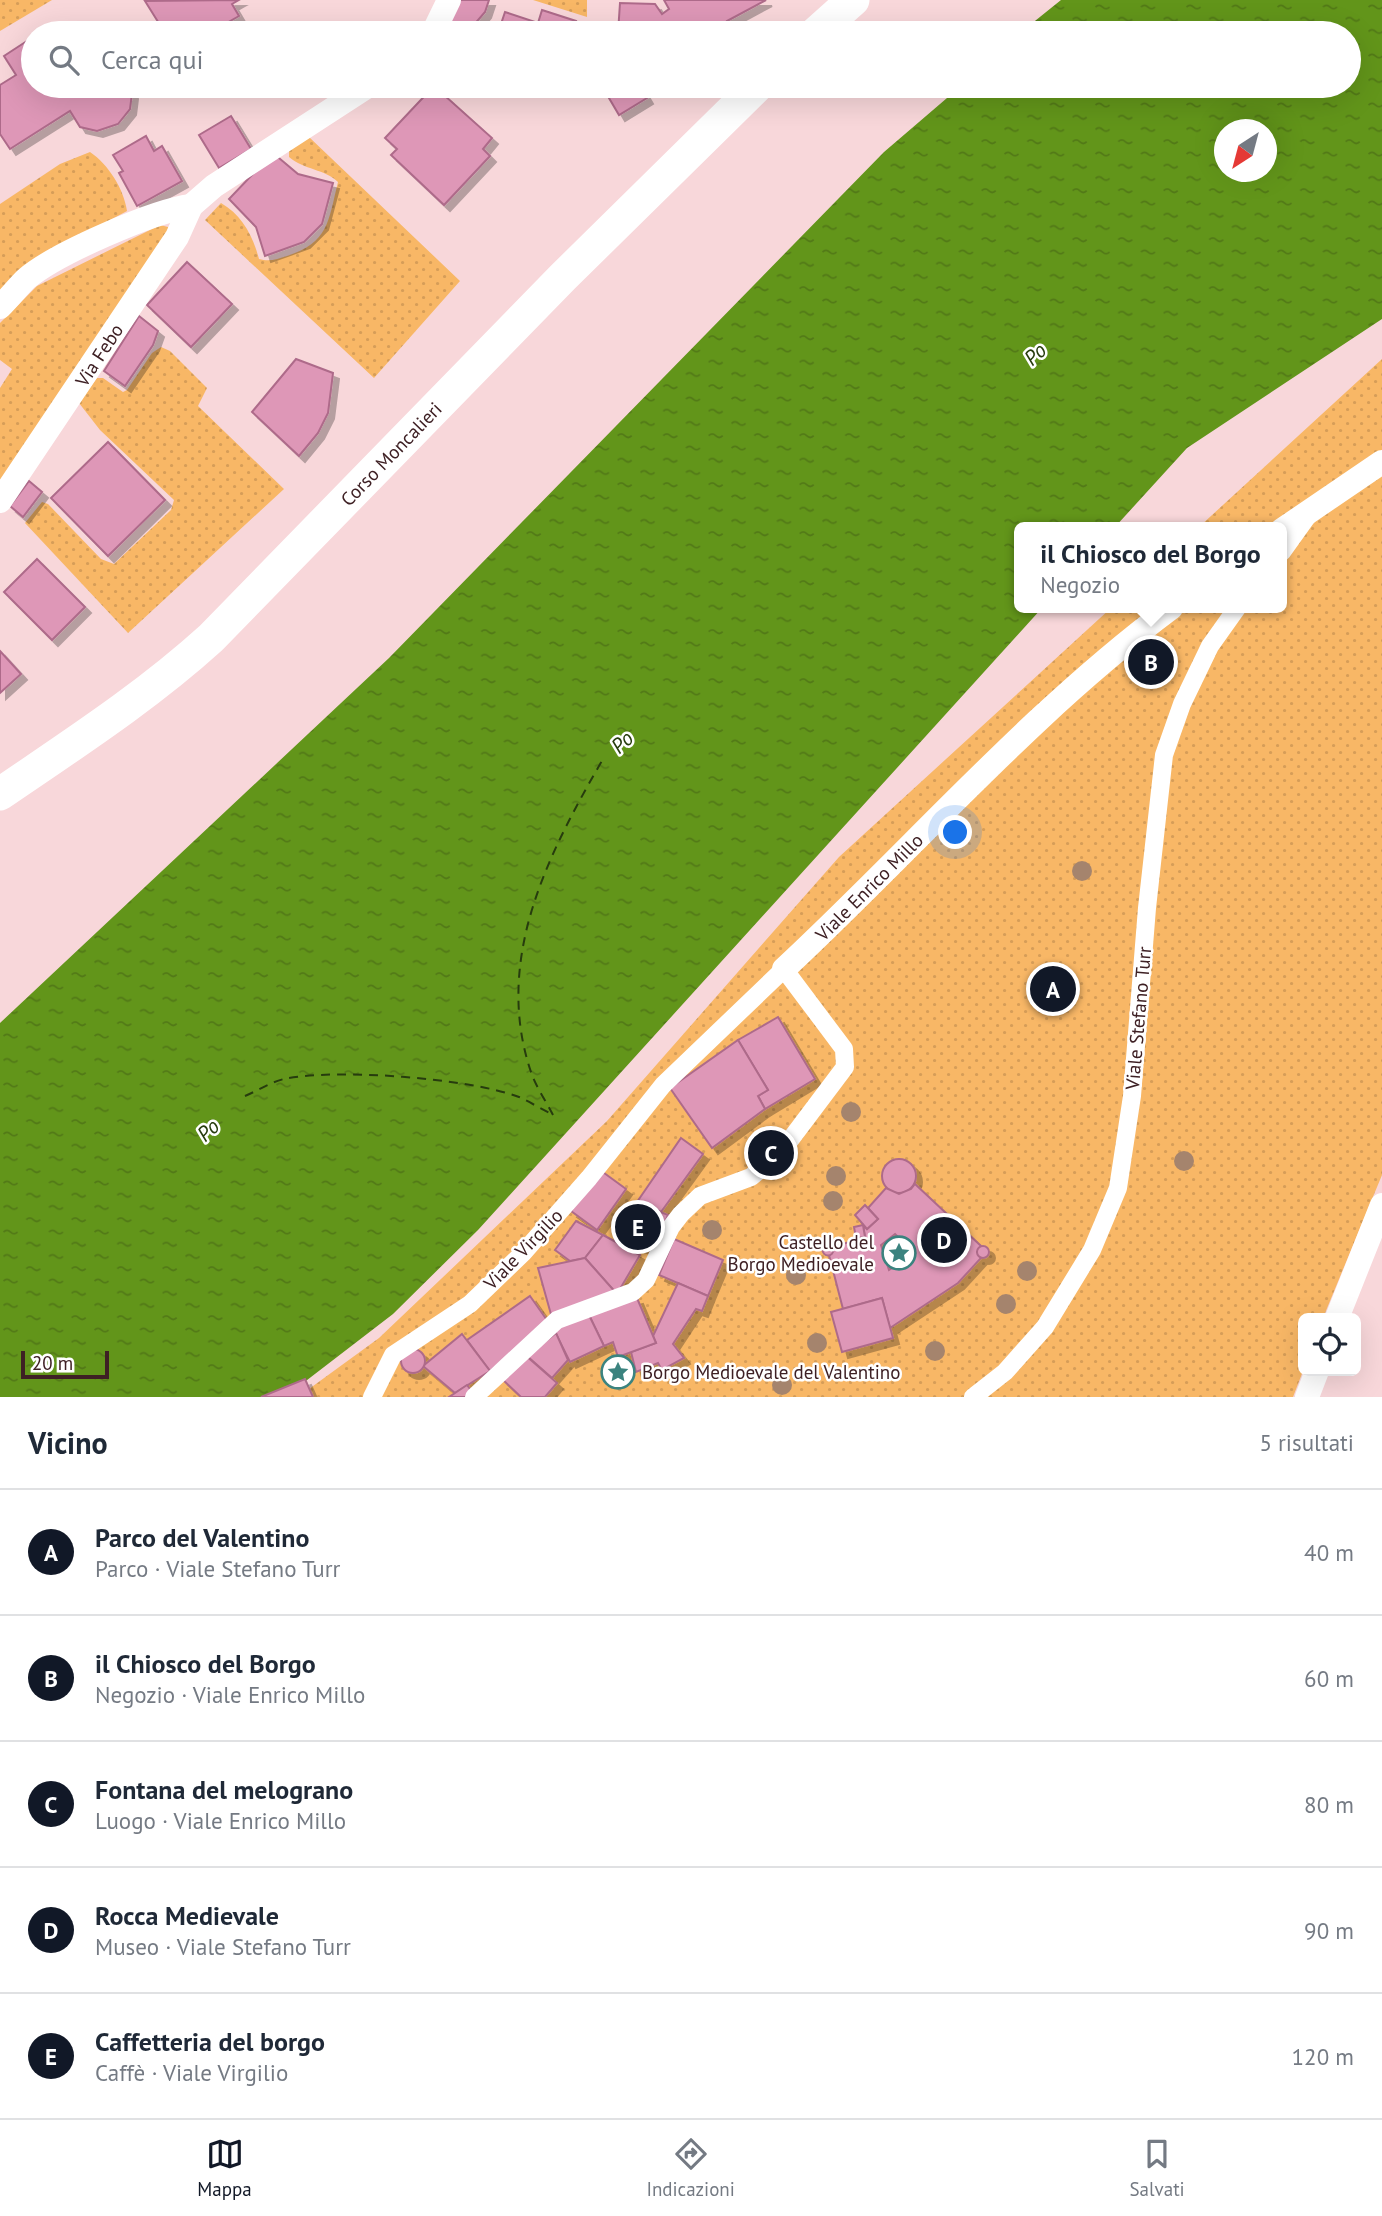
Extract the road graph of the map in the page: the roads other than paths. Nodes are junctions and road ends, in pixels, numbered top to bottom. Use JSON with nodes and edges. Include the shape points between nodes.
{"nodes":[{"id":1,"x":449,"y":0,"type":"edge"},
{"id":2,"x":853,"y":0,"type":"edge"},
{"id":3,"x":439,"y":21,"type":"edge"},
{"id":4,"x":829,"y":21,"type":"edge"},
{"id":5,"x":349,"y":98,"type":"edge"},
{"id":6,"x":745,"y":98,"type":"edge"},
{"id":7,"x":191,"y":206,"type":"junction"},
{"id":8,"x":0,"y":307,"type":"edge"},
{"id":9,"x":1382,"y":462,"type":"edge"},
{"id":10,"x":0,"y":501,"type":"edge"},
{"id":11,"x":1314,"y":509,"type":"junction"},
{"id":12,"x":1287,"y":527,"type":"edge"},
{"id":13,"x":1287,"y":545,"type":"edge"},
{"id":14,"x":1165,"y":613,"type":"edge"},
{"id":15,"x":1233,"y":613,"type":"edge"},
{"id":16,"x":0,"y":794,"type":"edge"},
{"id":17,"x":785,"y":969,"type":"junction"},
{"id":18,"x":663,"y":1085,"type":"joint"},
{"id":19,"x":1382,"y":1205,"type":"edge"},
{"id":20,"x":1338,"y":1313,"type":"edge"},
{"id":21,"x":1315,"y":1376,"type":"edge"},
{"id":22,"x":372,"y":1397,"type":"edge"},
{"id":23,"x":474,"y":1397,"type":"edge"},
{"id":24,"x":973,"y":1397,"type":"edge"},
{"id":25,"x":1307,"y":1397,"type":"edge"}],
"edges":[{"from":1,"to":3,"type":"street"},
{"from":2,"to":4,"type":"main road"},
{"from":5,"to":7,"type":"street","name":"Via Febo","via":[[253,158]]},
{"from":6,"to":16,"type":"main road","name":"Corso Moncalieri","via":[[211,638],[139,698]]},
{"from":7,"to":8,"type":"street","name":"Via Febo","via":[[140,220],[58,259],[28,278]]},
{"from":7,"to":10,"type":"street","name":"Via Febo","via":[[177,237]]},
{"from":9,"to":11,"type":"street"},
{"from":11,"to":12,"type":"street"},
{"from":11,"to":13,"type":"street"},
{"from":14,"to":17,"type":"street","name":"Viale Enrico Millo","via":[[1054,708]]},
{"from":15,"to":24,"type":"street","name":"Viale Stefano Turr","via":[[1210,646],[1164,755],[1132,1096],[1118,1188],[1091,1250],[1045,1327],[1006,1372]]},
{"from":17,"to":18,"type":"street","name":"Viale Enrico Millo"},
{"from":17,"to":23,"type":"street","via":[[844,1049],[845,1067],[781,1152],[751,1177],[700,1196],[681,1213],[646,1280],[633,1292],[557,1320]]},
{"from":18,"to":22,"type":"street","name":"Viale Virgilio","via":[[523,1253],[470,1304],[393,1355]]},
{"from":19,"to":20,"type":"street"},
{"from":21,"to":25,"type":"street"}]}
